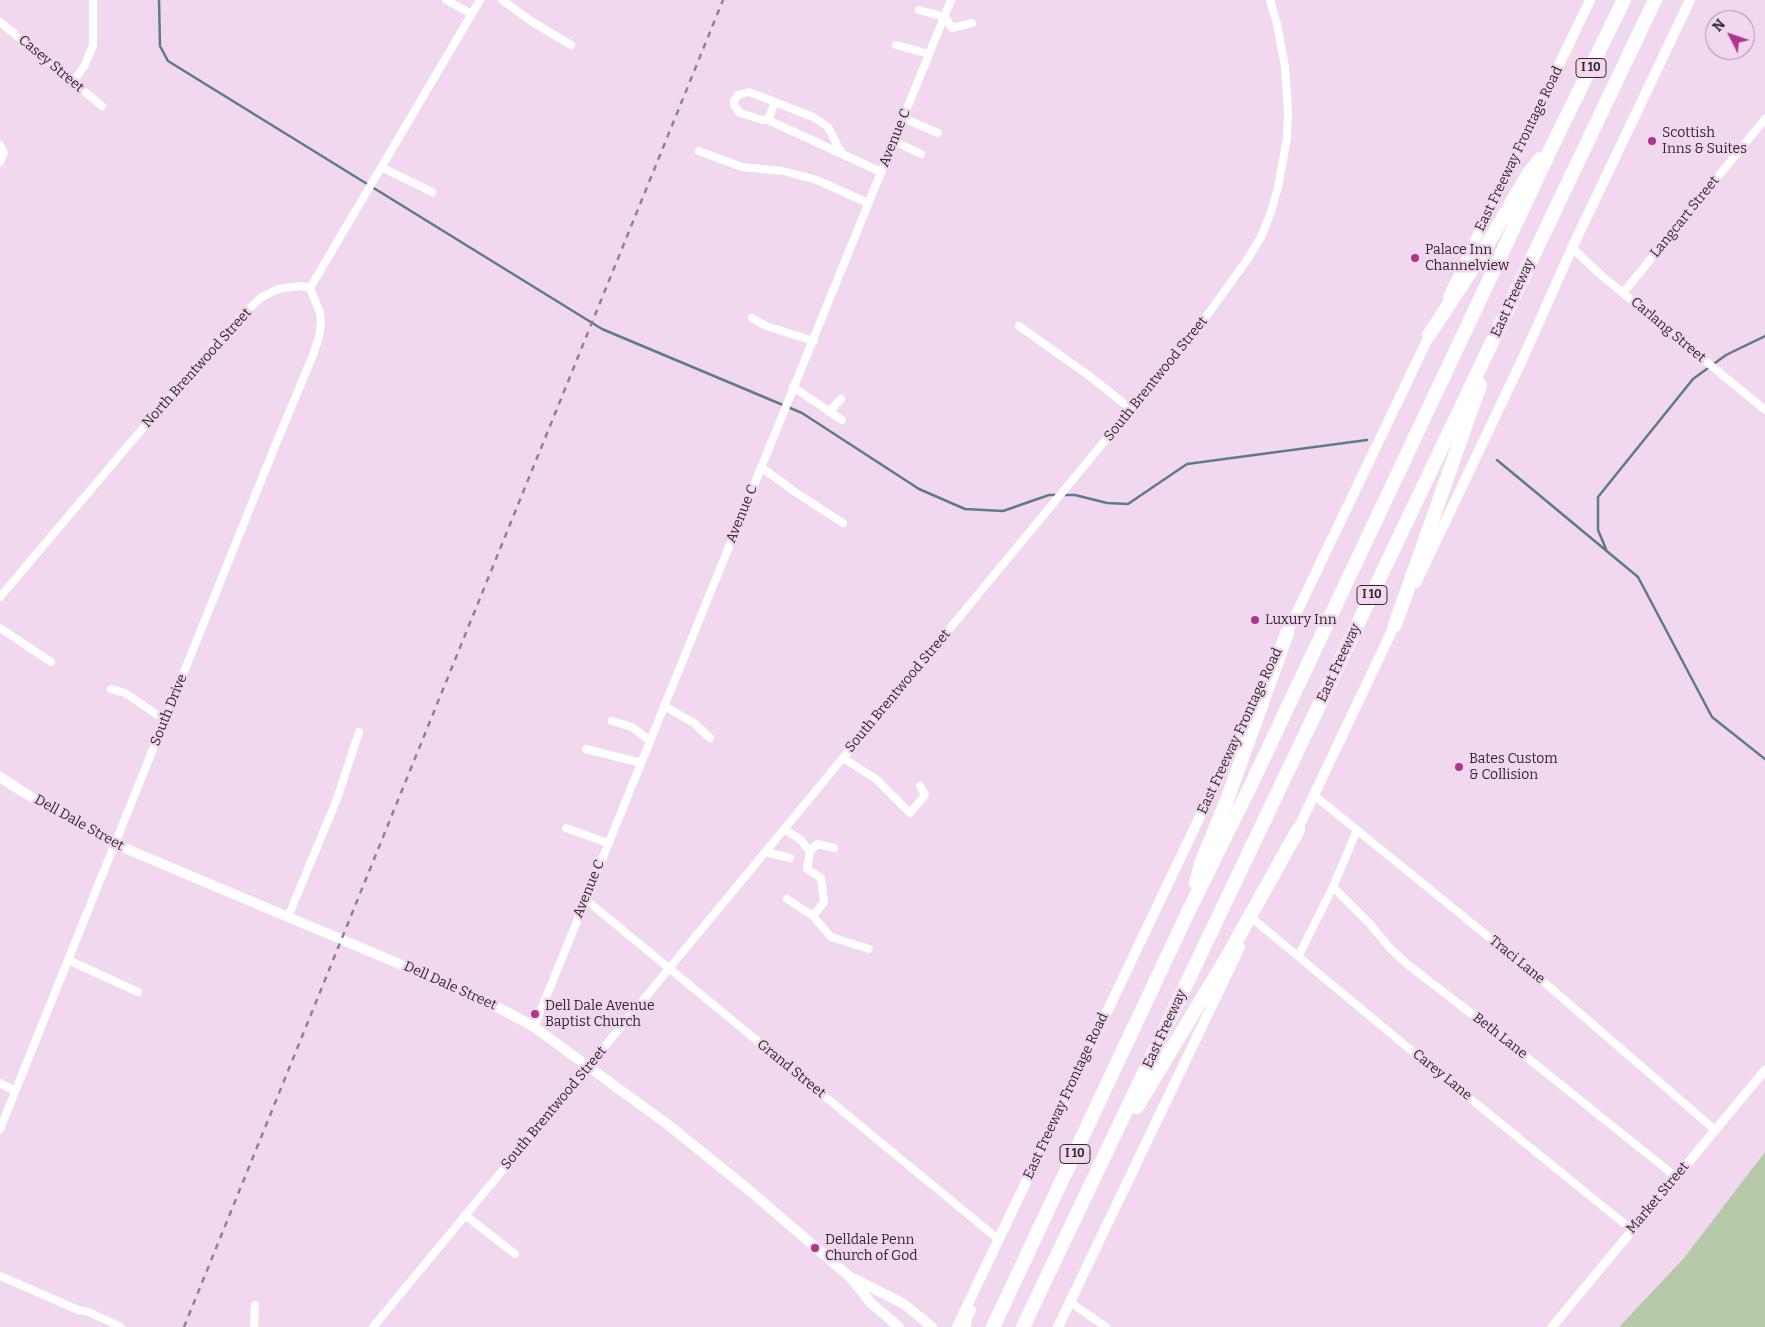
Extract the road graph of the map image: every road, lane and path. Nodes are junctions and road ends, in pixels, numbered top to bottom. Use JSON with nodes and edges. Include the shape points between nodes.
{"nodes":[{"id":1,"x":93,"y":0,"type":"edge"},
{"id":2,"x":446,"y":0,"type":"edge"},
{"id":3,"x":480,"y":0,"type":"edge"},
{"id":4,"x":502,"y":0,"type":"edge"},
{"id":5,"x":951,"y":0,"type":"edge"},
{"id":6,"x":1270,"y":0,"type":"edge"},
{"id":7,"x":1590,"y":0,"type":"edge"},
{"id":8,"x":1624,"y":0,"type":"edge"},
{"id":9,"x":1654,"y":0,"type":"edge"},
{"id":10,"x":1690,"y":0,"type":"edge"},
{"id":11,"x":919,"y":10,"type":"dead end"},
{"id":12,"x":472,"y":14,"type":"junction"},
{"id":13,"x":944,"y":17,"type":"junction"},
{"id":14,"x":0,"y":22,"type":"edge"},
{"id":15,"x":972,"y":23,"type":"dead end"},
{"id":16,"x":571,"y":45,"type":"dead end"},
{"id":17,"x":896,"y":45,"type":"dead end"},
{"id":18,"x":929,"y":54,"type":"junction"},
{"id":19,"x":73,"y":82,"type":"junction"},
{"id":20,"x":775,"y":102,"type":"junction"},
{"id":21,"x":102,"y":106,"type":"dead end"},
{"id":22,"x":903,"y":118,"type":"junction"},
{"id":23,"x":1765,"y":119,"type":"edge"},
{"id":24,"x":768,"y":120,"type":"junction"},
{"id":25,"x":938,"y":133,"type":"dead end"},
{"id":26,"x":1558,"y":136,"type":"junction"},
{"id":27,"x":894,"y":141,"type":"junction"},
{"id":28,"x":0,"y":145,"type":"edge"},
{"id":29,"x":699,"y":151,"type":"dead end"},
{"id":30,"x":842,"y":154,"type":"junction"},
{"id":31,"x":921,"y":154,"type":"dead end"},
{"id":32,"x":0,"y":162,"type":"edge"},
{"id":33,"x":381,"y":167,"type":"junction"},
{"id":34,"x":881,"y":172,"type":"junction"},
{"id":35,"x":432,"y":192,"type":"dead end"},
{"id":36,"x":868,"y":203,"type":"junction"},
{"id":37,"x":1572,"y":248,"type":"junction"},
{"id":38,"x":310,"y":288,"type":"junction"},
{"id":39,"x":1623,"y":293,"type":"junction"},
{"id":40,"x":1507,"y":311,"type":"junction"},
{"id":41,"x":752,"y":318,"type":"dead end"},
{"id":42,"x":1020,"y":326,"type":"dead end"},
{"id":43,"x":1429,"y":335,"type":"junction"},
{"id":44,"x":814,"y":341,"type":"junction"},
{"id":45,"x":794,"y":387,"type":"junction"},
{"id":46,"x":841,"y":399,"type":"dead end"},
{"id":47,"x":1131,"y":409,"type":"junction"},
{"id":48,"x":1765,"y":410,"type":"edge"},
{"id":49,"x":829,"y":412,"type":"junction"},
{"id":50,"x":842,"y":420,"type":"dead end"},
{"id":51,"x":761,"y":467,"type":"junction"},
{"id":52,"x":843,"y":523,"type":"dead end"},
{"id":53,"x":0,"y":597,"type":"edge"},
{"id":54,"x":1395,"y":625,"type":"junction"},
{"id":55,"x":0,"y":628,"type":"edge"},
{"id":56,"x":1287,"y":633,"type":"junction"},
{"id":57,"x":51,"y":662,"type":"dead end"},
{"id":58,"x":111,"y":689,"type":"dead end"},
{"id":59,"x":664,"y":706,"type":"junction"},
{"id":60,"x":165,"y":720,"type":"junction"},
{"id":61,"x":612,"y":721,"type":"dead end"},
{"id":62,"x":359,"y":732,"type":"dead end"},
{"id":63,"x":710,"y":738,"type":"dead end"},
{"id":64,"x":650,"y":741,"type":"junction"},
{"id":65,"x":586,"y":749,"type":"dead end"},
{"id":66,"x":843,"y":758,"type":"junction"},
{"id":67,"x":640,"y":763,"type":"junction"},
{"id":68,"x":0,"y":777,"type":"edge"},
{"id":69,"x":920,"y":786,"type":"dead end"},
{"id":70,"x":1315,"y":796,"type":"junction"},
{"id":71,"x":566,"y":828,"type":"dead end"},
{"id":72,"x":784,"y":830,"type":"junction"},
{"id":73,"x":1298,"y":830,"type":"junction"},
{"id":74,"x":1357,"y":830,"type":"junction"},
{"id":75,"x":608,"y":843,"type":"junction"},
{"id":76,"x":115,"y":844,"type":"junction"},
{"id":77,"x":834,"y":848,"type":"dead end"},
{"id":78,"x":766,"y":852,"type":"junction"},
{"id":79,"x":810,"y":852,"type":"junction"},
{"id":80,"x":790,"y":858,"type":"dead end"},
{"id":81,"x":1333,"y":887,"type":"junction"},
{"id":82,"x":787,"y":899,"type":"dead end"},
{"id":83,"x":585,"y":900,"type":"junction"},
{"id":84,"x":1190,"y":908,"type":"junction"},
{"id":85,"x":813,"y":916,"type":"junction"},
{"id":86,"x":288,"y":917,"type":"junction"},
{"id":87,"x":1253,"y":919,"type":"junction"},
{"id":88,"x":869,"y":949,"type":"dead end"},
{"id":89,"x":1299,"y":956,"type":"junction"},
{"id":90,"x":68,"y":960,"type":"junction"},
{"id":91,"x":669,"y":969,"type":"junction"},
{"id":92,"x":138,"y":992,"type":"dead end"},
{"id":93,"x":534,"y":1028,"type":"junction"},
{"id":94,"x":588,"y":1067,"type":"junction"},
{"id":95,"x":1765,"y":1070,"type":"edge"},
{"id":96,"x":0,"y":1083,"type":"edge"},
{"id":97,"x":15,"y":1091,"type":"junction"},
{"id":98,"x":0,"y":1129,"type":"edge"},
{"id":99,"x":1715,"y":1130,"type":"junction"},
{"id":100,"x":1676,"y":1177,"type":"junction"},
{"id":101,"x":1089,"y":1190,"type":"junction"},
{"id":102,"x":465,"y":1215,"type":"junction"},
{"id":103,"x":1632,"y":1230,"type":"junction"},
{"id":104,"x":998,"y":1239,"type":"junction"},
{"id":105,"x":515,"y":1254,"type":"dead end"},
{"id":106,"x":990,"y":1258,"type":"junction"},
{"id":107,"x":0,"y":1276,"type":"edge"},
{"id":108,"x":850,"y":1276,"type":"junction"},
{"id":109,"x":1070,"y":1302,"type":"junction"},
{"id":110,"x":255,"y":1305,"type":"dead end"},
{"id":111,"x":996,"y":1321,"type":"edge"},
{"id":112,"x":121,"y":1327,"type":"edge"},
{"id":113,"x":254,"y":1327,"type":"edge"},
{"id":114,"x":373,"y":1327,"type":"edge"},
{"id":115,"x":899,"y":1327,"type":"edge"},
{"id":116,"x":932,"y":1327,"type":"edge"},
{"id":117,"x":957,"y":1327,"type":"edge"},
{"id":118,"x":966,"y":1327,"type":"edge"},
{"id":119,"x":1024,"y":1327,"type":"edge"},
{"id":120,"x":1058,"y":1327,"type":"edge"},
{"id":121,"x":1106,"y":1327,"type":"edge"},
{"id":122,"x":1552,"y":1327,"type":"edge"}],
"edges":[{"from":1,"to":19,"type":"street","via":[[92,45],[85,65]]},
{"from":2,"to":12,"type":"street"},
{"from":3,"to":12,"type":"street"},
{"from":4,"to":16,"type":"street"},
{"from":5,"to":13,"type":"street","name":"Avenue C"},
{"from":6,"to":47,"type":"street","name":"South Brentwood Street","via":[[1283,53],[1288,110],[1287,138],[1271,212],[1254,249],[1218,302]]},
{"from":7,"to":43,"type":"main road","name":"East Freeway Frontage Road"},
{"from":8,"to":26,"type":"highway","name":"East Freeway","number":"I 10"},
{"from":9,"to":40,"type":"highway","name":"East Freeway","number":"I 10"},
{"from":10,"to":37,"type":"main road"},
{"from":11,"to":13,"type":"street"},
{"from":12,"to":33,"type":"street"},
{"from":13,"to":15,"type":"street","via":[[952,28]]},
{"from":13,"to":18,"type":"street","name":"Avenue C"},
{"from":14,"to":19,"type":"street","name":"Casey Street"},
{"from":17,"to":18,"type":"street"},
{"from":18,"to":22,"type":"street","name":"Avenue C"},
{"from":19,"to":21,"type":"street","name":"Casey Street"},
{"from":20,"to":24,"type":"street"},
{"from":20,"to":24,"type":"street","via":[[749,92],[738,94],[734,101],[740,113]]},
{"from":20,"to":30,"type":"street","via":[[813,116],[828,128]]},
{"from":22,"to":25,"type":"street"},
{"from":22,"to":27,"type":"street","name":"Avenue C"},
{"from":23,"to":39,"type":"street","name":"Langcart Street"},
{"from":24,"to":30,"type":"street"},
{"from":26,"to":43,"type":"highway","via":[[1529,173]]},
{"from":26,"to":84,"type":"highway","name":"East Freeway","number":"I 10","via":[[1276,734]]},
{"from":27,"to":31,"type":"street"},
{"from":27,"to":34,"type":"street","name":"Avenue C"},
{"from":28,"to":32,"type":"street","via":[[4,153]]},
{"from":29,"to":36,"type":"street","via":[[742,167],[783,171],[817,180]]},
{"from":30,"to":34,"type":"street"},
{"from":33,"to":35,"type":"street"},
{"from":33,"to":38,"type":"street"},
{"from":34,"to":36,"type":"street","name":"Avenue C"},
{"from":36,"to":44,"type":"street","name":"Avenue C"},
{"from":37,"to":39,"type":"street","name":"Carlang Street"},
{"from":37,"to":54,"type":"main road"},
{"from":38,"to":53,"type":"street","name":"North Brentwood Street","via":[[278,289],[262,297],[242,315]]},
{"from":38,"to":60,"type":"street","name":"South Drive","via":[[320,313],[319,337],[313,355]]},
{"from":39,"to":48,"type":"street","name":"Carlang Street"},
{"from":40,"to":54,"type":"highway"},
{"from":40,"to":101,"type":"highway","name":"East Freeway","number":"I 10"},
{"from":41,"to":44,"type":"street","via":[[766,326]]},
{"from":42,"to":47,"type":"street"},
{"from":43,"to":56,"type":"main road","name":"East Freeway Frontage Road"},
{"from":44,"to":45,"type":"street","name":"Avenue C"},
{"from":45,"to":49,"type":"street"},
{"from":45,"to":51,"type":"street","name":"Avenue C"},
{"from":46,"to":49,"type":"street"},
{"from":47,"to":66,"type":"street","name":"South Brentwood Street"},
{"from":49,"to":50,"type":"street"},
{"from":51,"to":52,"type":"street"},
{"from":51,"to":59,"type":"street","name":"Avenue C"},
{"from":54,"to":70,"type":"main road"},
{"from":55,"to":57,"type":"street"},
{"from":56,"to":84,"type":"highway","via":[[1201,864]]},
{"from":56,"to":104,"type":"main road","name":"East Freeway Frontage Road"},
{"from":58,"to":60,"type":"street","via":[[125,693]]},
{"from":59,"to":63,"type":"street","via":[[694,723]]},
{"from":59,"to":64,"type":"street","name":"Avenue C"},
{"from":60,"to":76,"type":"street","name":"South Drive"},
{"from":61,"to":64,"type":"street","via":[[632,727]]},
{"from":62,"to":86,"type":"street","via":[[338,799]]},
{"from":64,"to":67,"type":"street","name":"Avenue C"},
{"from":65,"to":67,"type":"street"},
{"from":66,"to":69,"type":"street","via":[[876,779],[910,812],[925,795]]},
{"from":66,"to":72,"type":"street","name":"South Brentwood Street"},
{"from":67,"to":75,"type":"street","name":"Avenue C"},
{"from":68,"to":76,"type":"main road","name":"Dell Dale Street"},
{"from":70,"to":73,"type":"main road"},
{"from":70,"to":74,"type":"street","name":"Traci Lane"},
{"from":71,"to":75,"type":"street"},
{"from":72,"to":78,"type":"street","name":"South Brentwood Street"},
{"from":72,"to":79,"type":"street","via":[[801,840]]},
{"from":73,"to":87,"type":"main road"},
{"from":73,"to":101,"type":"highway"},
{"from":74,"to":81,"type":"street"},
{"from":74,"to":99,"type":"street","name":"Traci Lane","via":[[1538,977]]},
{"from":75,"to":83,"type":"street","name":"Avenue C"},
{"from":76,"to":86,"type":"main road","name":"Dell Dale Street"},
{"from":76,"to":90,"type":"street","name":"South Drive"},
{"from":77,"to":79,"type":"street","via":[[817,844]]},
{"from":78,"to":80,"type":"street"},
{"from":78,"to":91,"type":"street","name":"South Brentwood Street"},
{"from":79,"to":85,"type":"street","via":[[807,868],[821,878],[824,902]]},
{"from":81,"to":89,"type":"street"},
{"from":81,"to":100,"type":"street","name":"Beth Lane","via":[[1407,964]]},
{"from":82,"to":85,"type":"street"},
{"from":83,"to":91,"type":"street","name":"Grand Street"},
{"from":83,"to":93,"type":"street","name":"Avenue C"},
{"from":84,"to":111,"type":"highway","name":"East Freeway","number":"I 10"},
{"from":85,"to":88,"type":"street","via":[[831,937]]},
{"from":86,"to":93,"type":"main road","name":"Dell Dale Street","via":[[448,984],[505,1010]]},
{"from":87,"to":89,"type":"street","name":"Carey Lane"},
{"from":87,"to":109,"type":"main road"},
{"from":89,"to":103,"type":"street","name":"Carey Lane"},
{"from":90,"to":92,"type":"street"},
{"from":90,"to":97,"type":"street","name":"South Drive"},
{"from":91,"to":94,"type":"street","name":"South Brentwood Street"},
{"from":91,"to":104,"type":"street","name":"Grand Street"},
{"from":93,"to":94,"type":"main road","name":"Dell Dale Street"},
{"from":94,"to":102,"type":"street","name":"South Brentwood Street"},
{"from":94,"to":108,"type":"main road","name":"Dell Dale Street","via":[[667,1124]]},
{"from":95,"to":99,"type":"street","name":"Market Street"},
{"from":96,"to":97,"type":"street"},
{"from":97,"to":98,"type":"street","name":"South Drive"},
{"from":99,"to":100,"type":"street","name":"Market Street"},
{"from":100,"to":103,"type":"street","name":"Market Street"},
{"from":101,"to":119,"type":"highway","name":"East Freeway","number":"I 10"},
{"from":102,"to":105,"type":"street"},
{"from":102,"to":114,"type":"street","name":"South Brentwood Street"},
{"from":103,"to":122,"type":"street","name":"Market Street"},
{"from":104,"to":106,"type":"main road","name":"East Freeway Frontage Road"},
{"from":106,"to":117,"type":"main road","name":"East Freeway Frontage Road"},
{"from":106,"to":118,"type":"main road","via":[[988,1273],[967,1317]]},
{"from":107,"to":112,"type":"street"},
{"from":108,"to":115,"type":"main road","name":"Dell Dale Street","via":[[871,1303]]},
{"from":108,"to":116,"type":"main road","name":"Dell Dale Street","via":[[904,1304]]},
{"from":109,"to":120,"type":"main road"},
{"from":109,"to":121,"type":"street"},
{"from":110,"to":113,"type":"street"}]}
